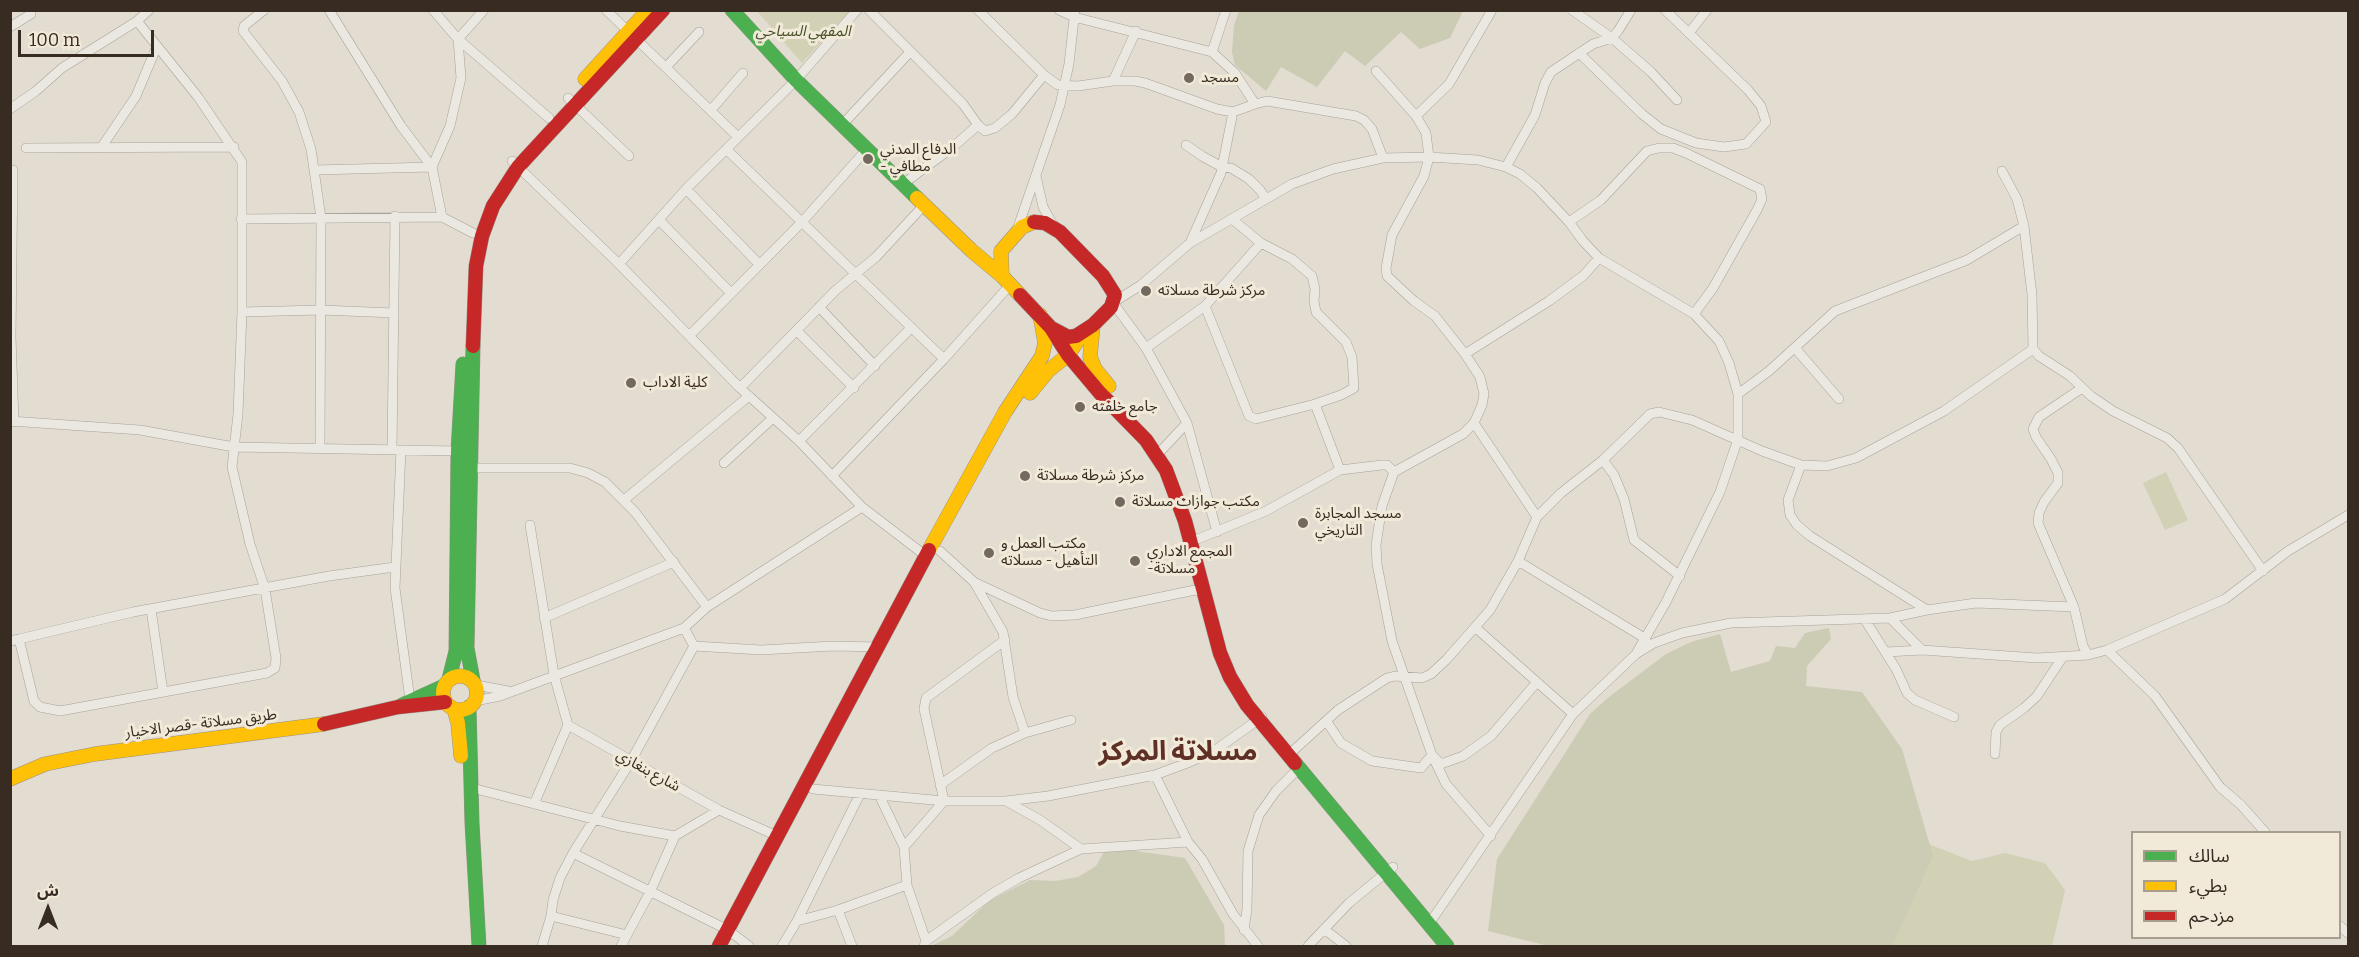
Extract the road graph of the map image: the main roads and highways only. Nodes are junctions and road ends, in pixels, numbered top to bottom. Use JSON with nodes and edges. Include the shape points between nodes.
{"nodes":[{"id":1,"x":648,"y":10,"type":"edge"},
{"id":2,"x":663,"y":10,"type":"edge"},
{"id":3,"x":732,"y":10,"type":"edge"},
{"id":4,"x":631,"y":36,"type":"junction"},
{"id":5,"x":571,"y":101,"type":"junction"},
{"id":6,"x":515,"y":164,"type":"junction"},
{"id":7,"x":972,"y":251,"type":"junction"},
{"id":8,"x":1001,"y":251,"type":"junction"},
{"id":9,"x":1006,"y":280,"type":"junction"},
{"id":10,"x":1040,"y":315,"type":"junction"},
{"id":11,"x":1051,"y":328,"type":"junction"},
{"id":12,"x":1088,"y":329,"type":"junction"},
{"id":13,"x":1068,"y":355,"type":"junction"},
{"id":14,"x":1160,"y":451,"type":"junction"},
{"id":15,"x":464,"y":468,"type":"junction"},
{"id":16,"x":969,"y":490,"type":"junction"},
{"id":17,"x":1208,"y":594,"type":"junction"},
{"id":18,"x":882,"y":648,"type":"junction"},
{"id":19,"x":447,"y":682,"type":"junction"},
{"id":20,"x":474,"y":682,"type":"junction"},
{"id":21,"x":472,"y":704,"type":"junction"},
{"id":22,"x":449,"y":705,"type":"junction"},
{"id":23,"x":398,"y":707,"type":"junction"},
{"id":24,"x":1261,"y":717,"type":"junction"},
{"id":25,"x":10,"y":779,"type":"edge"},
{"id":26,"x":468,"y":824,"type":"junction"},
{"id":27,"x":1390,"y":870,"type":"junction"},
{"id":28,"x":1432,"y":919,"type":"junction"},
{"id":29,"x":730,"y":937,"type":"edge"},
{"id":30,"x":470,"y":946,"type":"edge"},
{"id":31,"x":479,"y":946,"type":"edge"},
{"id":32,"x":719,"y":946,"type":"edge"},
{"id":33,"x":1448,"y":946,"type":"edge"},
{"id":34,"x":1459,"y":946,"type":"edge"}],
"edges":[{"from":1,"to":4,"type":"main road"},
{"from":2,"to":4,"type":"main road"},
{"from":3,"to":7,"type":"main road","via":[[796,80]]},
{"from":4,"to":5,"type":"main road"},
{"from":5,"to":6,"type":"main road"},
{"from":5,"to":6,"type":"main road","via":[[549,118]]},
{"from":6,"to":15,"type":"main road","via":[[493,206],[478,249]]},
{"from":6,"to":15,"type":"main road","via":[[484,202],[467,265],[458,451]]},
{"from":7,"to":8,"type":"main road"},
{"from":7,"to":9,"type":"main road"},
{"from":8,"to":9,"type":"main road","via":[[1000,267]]},
{"from":8,"to":12,"type":"main road","via":[[1027,224],[1054,227],[1103,276],[1115,295],[1114,303]]},
{"from":9,"to":10,"type":"main road"},
{"from":10,"to":11,"type":"main road"},
{"from":10,"to":16,"type":"main road","via":[[1042,356],[1010,405]]},
{"from":11,"to":12,"type":"main road","via":[[1068,337]]},
{"from":11,"to":13,"type":"main road"},
{"from":12,"to":13,"type":"main road"},
{"from":12,"to":14,"type":"main road","via":[[1089,353],[1095,369],[1144,422]]},
{"from":13,"to":14,"type":"main road","via":[[1100,393]]},
{"from":13,"to":16,"type":"main road","via":[[1048,371],[1018,410]]},
{"from":14,"to":17,"type":"main road"},
{"from":14,"to":17,"type":"main road","via":[[1179,476],[1198,539]]},
{"from":15,"to":19,"type":"main road","via":[[456,651]]},
{"from":15,"to":20,"type":"main road","via":[[467,648]]},
{"from":16,"to":18,"type":"main road","via":[[940,551]]},
{"from":16,"to":18,"type":"main road","via":[[926,556]]},
{"from":17,"to":24,"type":"main road","via":[[1220,653],[1230,677]]},
{"from":18,"to":29,"type":"main road","via":[[813,789]]},
{"from":18,"to":29,"type":"main road","via":[[777,836]]},
{"from":19,"to":20,"type":"main road","via":[[459,675]]},
{"from":19,"to":22,"type":"main road","via":[[442,694]]},
{"from":19,"to":23,"type":"main road"},
{"from":20,"to":21,"type":"main road","via":[[478,691]]},
{"from":21,"to":22,"type":"main road","via":[[462,710]]},
{"from":21,"to":26,"type":"main road"},
{"from":22,"to":23,"type":"main road"},
{"from":22,"to":26,"type":"main road","via":[[460,740]]},
{"from":23,"to":25,"type":"main road","name":"طريق مسلاتة -قصر الاخيار","via":[[303,727],[94,754],[45,764]]},
{"from":24,"to":27,"type":"main road","via":[[1299,768]]},
{"from":24,"to":27,"type":"main road","via":[[1294,750]]},
{"from":26,"to":30,"type":"main road"},
{"from":26,"to":31,"type":"main road"},
{"from":27,"to":28,"type":"main road"},
{"from":28,"to":33,"type":"main road"},
{"from":28,"to":34,"type":"main road"},
{"from":29,"to":32,"type":"main road"}]}
